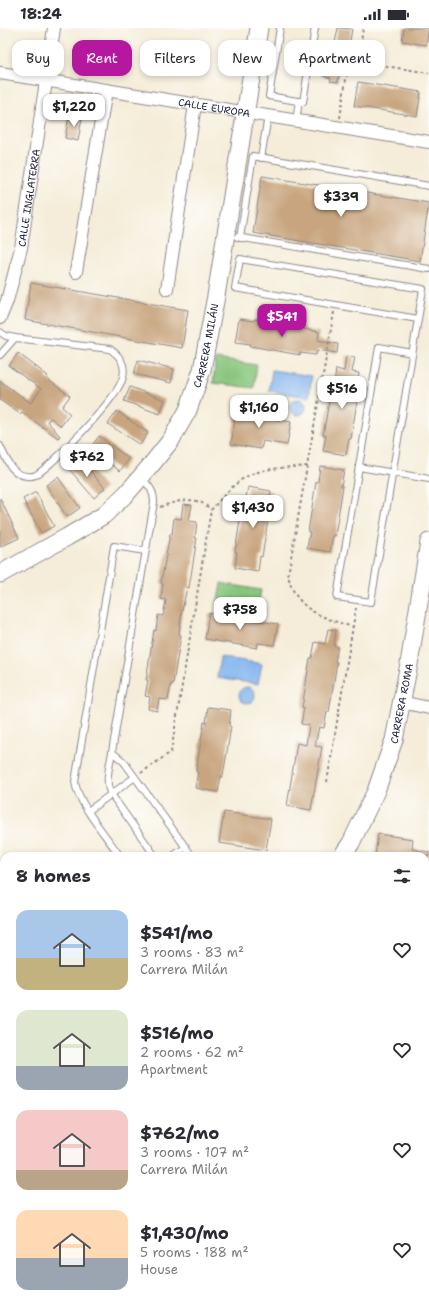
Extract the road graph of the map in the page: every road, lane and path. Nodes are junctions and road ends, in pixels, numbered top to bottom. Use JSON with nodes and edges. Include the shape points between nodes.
{"nodes":[{"id":1,"x":54,"y":28,"type":"edge"},
{"id":2,"x":259,"y":28,"type":"edge"},
{"id":3,"x":280,"y":28,"type":"edge"},
{"id":4,"x":315,"y":28,"type":"edge"},
{"id":5,"x":363,"y":28,"type":"edge"},
{"id":6,"x":361,"y":40,"type":"edge"},
{"id":7,"x":385,"y":66,"type":"edge"},
{"id":8,"x":0,"y":73,"type":"edge"},
{"id":9,"x":429,"y":73,"type":"edge"},
{"id":10,"x":347,"y":76,"type":"edge"},
{"id":11,"x":45,"y":80,"type":"junction"},
{"id":12,"x":106,"y":90,"type":"junction"},
{"id":13,"x":299,"y":101,"type":"junction"},
{"id":14,"x":195,"y":105,"type":"junction"},
{"id":15,"x":245,"y":112,"type":"junction"},
{"id":16,"x":268,"y":116,"type":"junction"},
{"id":17,"x":296,"y":121,"type":"junction"},
{"id":18,"x":339,"y":128,"type":"junction"},
{"id":19,"x":429,"y":142,"type":"edge"},
{"id":20,"x":261,"y":158,"type":"junction"},
{"id":21,"x":429,"y":186,"type":"edge"},
{"id":22,"x":233,"y":236,"type":"junction"},
{"id":23,"x":429,"y":269,"type":"edge"},
{"id":24,"x":76,"y":272,"type":"dead end"},
{"id":25,"x":167,"y":289,"type":"dead end"},
{"id":26,"x":335,"y":305,"type":"junction"},
{"id":27,"x":0,"y":318,"type":"edge"},
{"id":28,"x":418,"y":319,"type":"junction"},
{"id":29,"x":0,"y":332,"type":"edge"},
{"id":30,"x":15,"y":338,"type":"junction"},
{"id":31,"x":412,"y":353,"type":"junction"},
{"id":32,"x":0,"y":355,"type":"edge"},
{"id":33,"x":0,"y":446,"type":"edge"},
{"id":34,"x":307,"y":466,"type":"junction"},
{"id":35,"x":359,"y":467,"type":"junction"},
{"id":36,"x":392,"y":472,"type":"junction"},
{"id":37,"x":141,"y":477,"type":"junction"},
{"id":38,"x":429,"y":479,"type":"edge"},
{"id":39,"x":153,"y":510,"type":"junction"},
{"id":40,"x":210,"y":510,"type":"junction"},
{"id":41,"x":429,"y":542,"type":"edge"},
{"id":42,"x":146,"y":552,"type":"junction"},
{"id":43,"x":0,"y":574,"type":"edge"},
{"id":44,"x":357,"y":600,"type":"junction"},
{"id":45,"x":353,"y":627,"type":"junction"},
{"id":46,"x":401,"y":702,"type":"junction"},
{"id":47,"x":429,"y":708,"type":"edge"},
{"id":48,"x":112,"y":752,"type":"junction"},
{"id":49,"x":135,"y":777,"type":"junction"},
{"id":50,"x":326,"y":782,"type":"dead end"},
{"id":51,"x":111,"y":794,"type":"junction"},
{"id":52,"x":88,"y":811,"type":"junction"},
{"id":53,"x":186,"y":847,"type":"junction"},
{"id":54,"x":117,"y":852,"type":"edge"},
{"id":55,"x":151,"y":852,"type":"edge"},
{"id":56,"x":179,"y":852,"type":"edge"},
{"id":57,"x":189,"y":852,"type":"edge"},
{"id":58,"x":345,"y":852,"type":"edge"}],
"edges":[{"from":1,"to":11,"type":"street","name":"CALLE INGLATERRA"},
{"from":2,"to":15,"type":"street","name":"CARRERA MILÁN"},
{"from":3,"to":13,"type":"lane","via":[[269,96]]},
{"from":4,"to":13,"type":"lane","via":[[303,102]]},
{"from":5,"to":6,"type":"path"},
{"from":7,"to":9,"type":"path"},
{"from":8,"to":11,"type":"street","name":"CALLE EUROPA"},
{"from":10,"to":18,"type":"path"},
{"from":11,"to":12,"type":"street","name":"CALLE EUROPA"},
{"from":11,"to":27,"type":"street","name":"CALLE INGLATERRA","via":[[21,248]]},
{"from":12,"to":14,"type":"street","name":"CALLE EUROPA"},
{"from":12,"to":24,"type":"street"},
{"from":13,"to":17,"type":"lane"},
{"from":14,"to":15,"type":"street","name":"CALLE EUROPA"},
{"from":14,"to":25,"type":"street"},
{"from":15,"to":16,"type":"street","name":"CALLE EUROPA"},
{"from":15,"to":22,"type":"street","name":"CARRERA MILÁN"},
{"from":16,"to":17,"type":"street","name":"CALLE EUROPA"},
{"from":16,"to":20,"type":"lane"},
{"from":17,"to":18,"type":"street","name":"CALLE EUROPA"},
{"from":18,"to":19,"type":"street","name":"CALLE EUROPA"},
{"from":20,"to":21,"type":"lane"},
{"from":20,"to":22,"type":"lane","via":[[253,156]]},
{"from":22,"to":23,"type":"lane"},
{"from":22,"to":37,"type":"street","name":"CARRERA MILÁN","via":[[202,370],[188,410],[171,440]]},
{"from":26,"to":28,"type":"lane"},
{"from":26,"to":28,"type":"lane","via":[[236,288],[240,259],[423,289]]},
{"from":26,"to":34,"type":"path"},
{"from":28,"to":31,"type":"lane"},
{"from":29,"to":30,"type":"lane"},
{"from":30,"to":32,"type":"lane"},
{"from":30,"to":33,"type":"lane","via":[[110,349],[124,365],[123,378],[110,400],[59,456],[35,476],[18,474]]},
{"from":31,"to":35,"type":"lane","via":[[379,348]]},
{"from":31,"to":36,"type":"lane"},
{"from":34,"to":40,"type":"path","via":[[268,470],[246,477]]},
{"from":34,"to":45,"type":"path","via":[[288,575],[290,583],[296,595],[311,611],[326,619]]},
{"from":35,"to":36,"type":"lane"},
{"from":35,"to":44,"type":"lane","via":[[337,597]]},
{"from":36,"to":38,"type":"lane"},
{"from":36,"to":44,"type":"lane","via":[[371,602]]},
{"from":37,"to":39,"type":"lane","via":[[153,493]]},
{"from":37,"to":43,"type":"street","name":"CARRERA MILÁN","via":[[104,515]]},
{"from":39,"to":40,"type":"path","via":[[182,500],[201,502]]},
{"from":39,"to":42,"type":"lane"},
{"from":40,"to":49,"type":"path","via":[[171,752]]},
{"from":41,"to":46,"type":"street","name":"CARRERA ROMA"},
{"from":42,"to":48,"type":"lane"},
{"from":42,"to":52,"type":"lane","via":[[114,546],[76,782],[78,793]]},
{"from":44,"to":45,"type":"path"},
{"from":45,"to":50,"type":"path"},
{"from":46,"to":47,"type":"street"},
{"from":46,"to":58,"type":"street","name":"CARRERA ROMA","via":[[394,740],[376,791]]},
{"from":48,"to":49,"type":"lane","via":[[122,759]]},
{"from":48,"to":51,"type":"lane","via":[[108,784]]},
{"from":49,"to":51,"type":"lane"},
{"from":49,"to":53,"type":"lane"},
{"from":51,"to":52,"type":"lane"},
{"from":51,"to":55,"type":"lane"},
{"from":52,"to":54,"type":"lane"},
{"from":53,"to":56,"type":"lane"},
{"from":53,"to":57,"type":"lane"}]}
